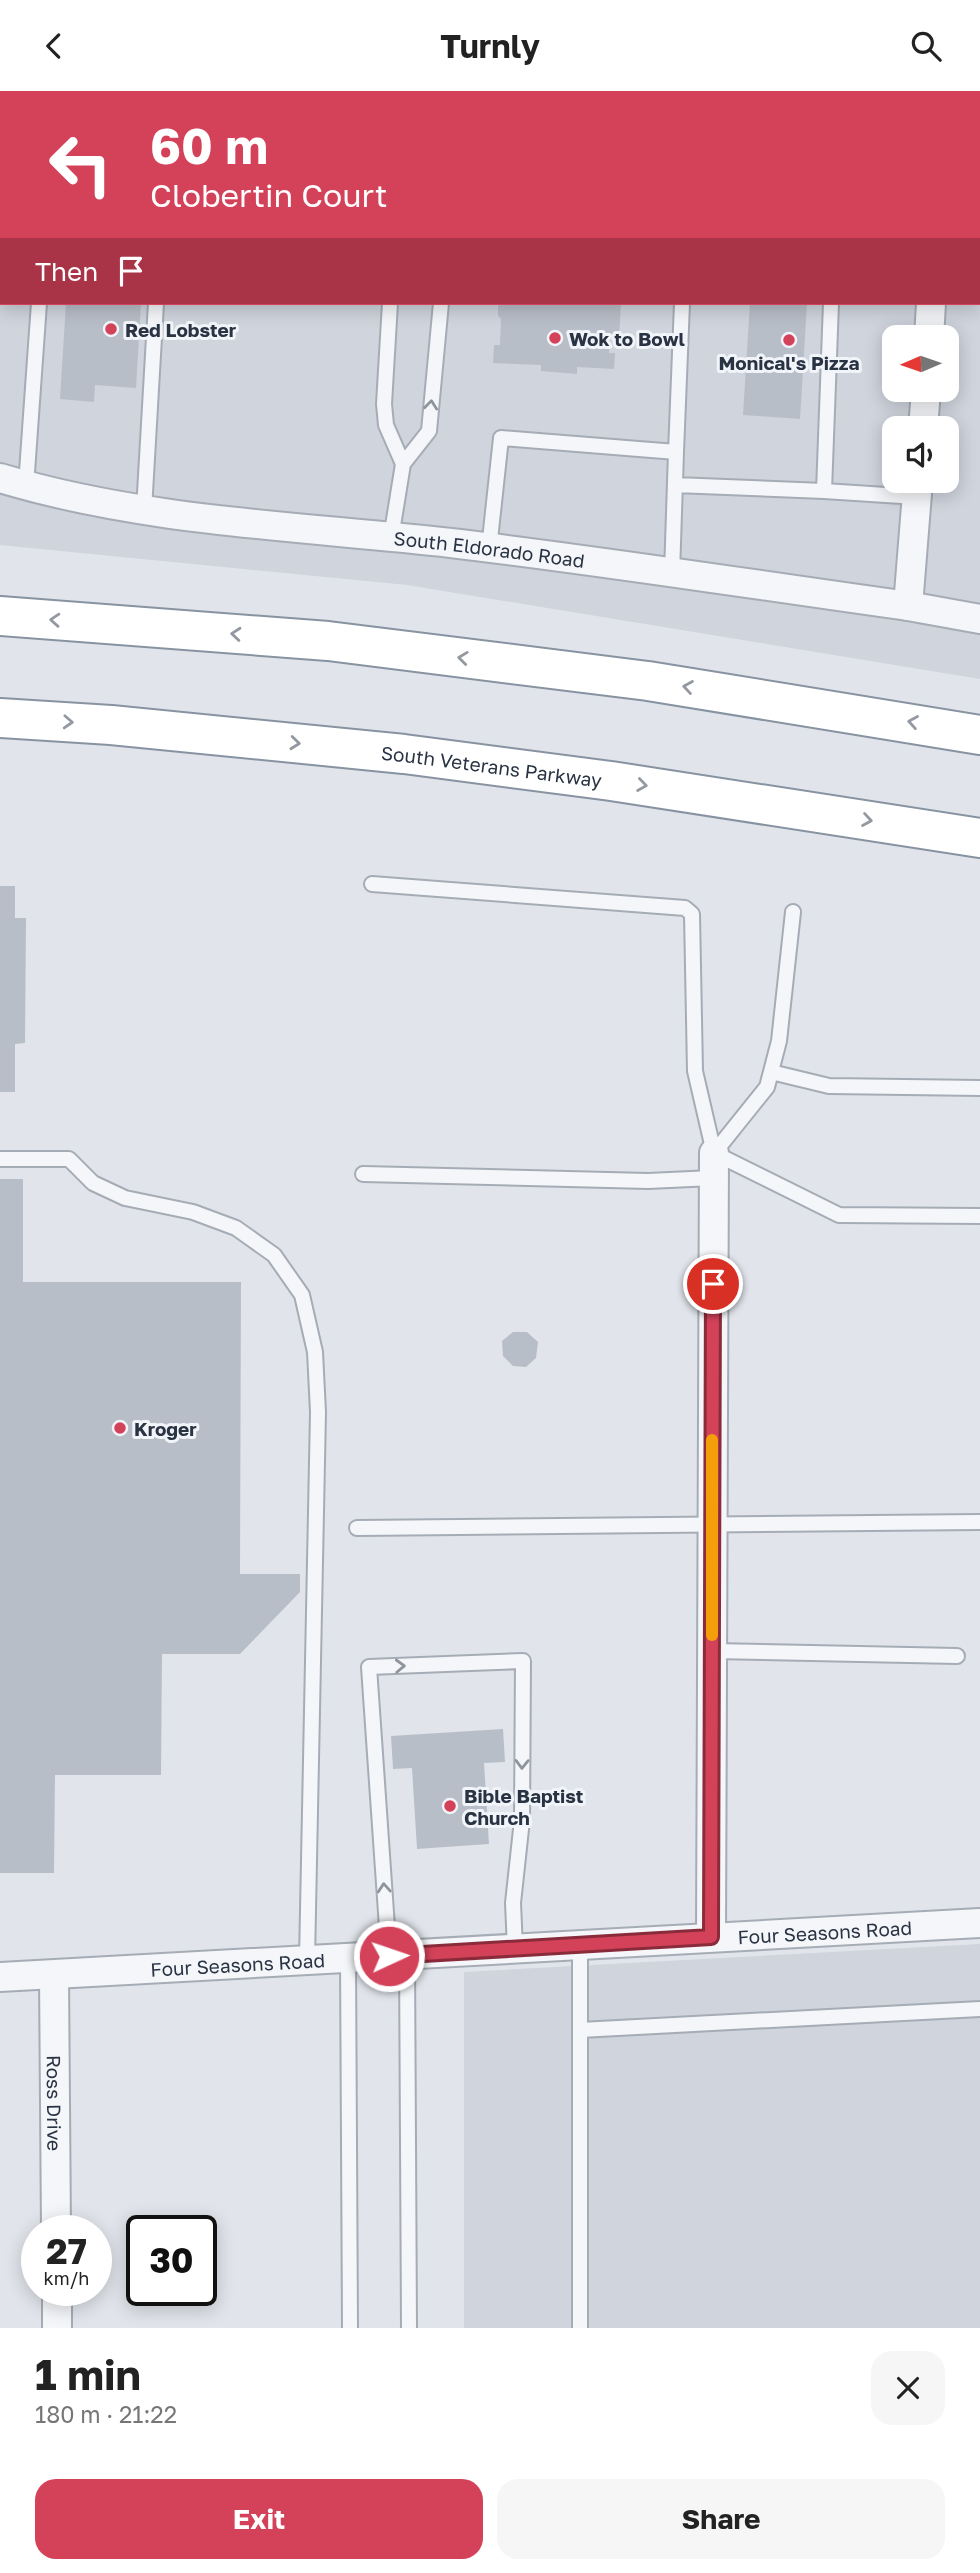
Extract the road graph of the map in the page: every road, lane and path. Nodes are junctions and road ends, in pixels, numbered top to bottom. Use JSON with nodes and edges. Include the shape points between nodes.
{"nodes":[{"id":1,"x":39,"y":305,"type":"edge"},
{"id":2,"x":156,"y":305,"type":"edge"},
{"id":3,"x":390,"y":305,"type":"edge"},
{"id":4,"x":441,"y":305,"type":"edge"},
{"id":5,"x":682,"y":305,"type":"edge"},
{"id":6,"x":831,"y":305,"type":"edge"},
{"id":7,"x":931,"y":305,"type":"edge"},
{"id":8,"x":930,"y":325,"type":"edge"},
{"id":9,"x":676,"y":452,"type":"junction"},
{"id":10,"x":403,"y":464,"type":"junction"},
{"id":11,"x":13,"y":482,"type":"edge"},
{"id":12,"x":675,"y":485,"type":"junction"},
{"id":13,"x":882,"y":490,"type":"edge"},
{"id":14,"x":824,"y":491,"type":"junction"},
{"id":15,"x":918,"y":493,"type":"edge"},
{"id":16,"x":144,"y":510,"type":"junction"},
{"id":17,"x":391,"y":538,"type":"junction"},
{"id":18,"x":489,"y":548,"type":"junction"},
{"id":19,"x":672,"y":574,"type":"junction"},
{"id":20,"x":908,"y":606,"type":"junction"},
{"id":21,"x":0,"y":616,"type":"edge"},
{"id":22,"x":980,"y":619,"type":"edge"},
{"id":23,"x":0,"y":718,"type":"edge"},
{"id":24,"x":980,"y":734,"type":"edge"},
{"id":25,"x":980,"y":838,"type":"edge"},
{"id":26,"x":372,"y":884,"type":"dead end"},
{"id":27,"x":793,"y":912,"type":"dead end"},
{"id":28,"x":771,"y":1072,"type":"junction"},
{"id":29,"x":980,"y":1089,"type":"edge"},
{"id":30,"x":0,"y":1159,"type":"edge"},
{"id":31,"x":713,"y":1166,"type":"junction"},
{"id":32,"x":363,"y":1174,"type":"dead end"},
{"id":33,"x":980,"y":1216,"type":"edge"},
{"id":34,"x":980,"y":1523,"type":"edge"},
{"id":35,"x":712,"y":1524,"type":"junction"},
{"id":36,"x":357,"y":1528,"type":"dead end"},
{"id":37,"x":712,"y":1651,"type":"junction"},
{"id":38,"x":957,"y":1656,"type":"dead end"},
{"id":39,"x":980,"y":1923,"type":"edge"},
{"id":40,"x":711,"y":1937,"type":"junction"},
{"id":41,"x":580,"y":1945,"type":"junction"},
{"id":42,"x":515,"y":1948,"type":"junction"},
{"id":43,"x":398,"y":1955,"type":"junction"},
{"id":44,"x":348,"y":1958,"type":"junction"},
{"id":45,"x":307,"y":1960,"type":"junction"},
{"id":46,"x":54,"y":1975,"type":"junction"},
{"id":47,"x":0,"y":1977,"type":"edge"},
{"id":48,"x":980,"y":2009,"type":"edge"},
{"id":49,"x":580,"y":2030,"type":"junction"},
{"id":50,"x":56,"y":2215,"type":"edge"},
{"id":51,"x":57,"y":2306,"type":"edge"},
{"id":52,"x":57,"y":2328,"type":"edge"},
{"id":53,"x":351,"y":2328,"type":"edge"},
{"id":54,"x":409,"y":2328,"type":"edge"},
{"id":55,"x":580,"y":2328,"type":"edge"}],
"edges":[{"from":1,"to":11,"type":"lane"},
{"from":2,"to":16,"type":"lane"},
{"from":3,"to":10,"type":"lane","via":[[384,404],[386,425]]},
{"from":10,"to":4,"type":"lane","one_way":true,"via":[[429,431]]},
{"from":5,"to":9,"type":"lane"},
{"from":6,"to":14,"type":"lane"},
{"from":7,"to":8,"type":"street"},
{"from":9,"to":12,"type":"lane"},
{"from":9,"to":18,"type":"lane","via":[[501,438]]},
{"from":10,"to":17,"type":"lane"},
{"from":11,"to":16,"type":"street","name":"South Eldorado Road","via":[[74,499]]},
{"from":12,"to":14,"type":"lane"},
{"from":12,"to":19,"type":"lane"},
{"from":13,"to":14,"type":"lane"},
{"from":15,"to":20,"type":"street"},
{"from":16,"to":17,"type":"street","name":"South Eldorado Road"},
{"from":17,"to":18,"type":"street","name":"South Eldorado Road"},
{"from":18,"to":19,"type":"street","name":"South Eldorado Road"},
{"from":19,"to":20,"type":"street","name":"South Eldorado Road"},
{"from":20,"to":22,"type":"street","name":"South Eldorado Road"},
{"from":24,"to":21,"type":"highway","one_way":true,"via":[[648,681],[328,641]]},
{"from":23,"to":25,"type":"highway","name":"South Veterans Parkway","one_way":true,"via":[[404,754]]},
{"from":26,"to":31,"type":"lane","via":[[689,911],[695,1071]]},
{"from":27,"to":28,"type":"lane","via":[[779,1041]]},
{"from":28,"to":29,"type":"lane","via":[[829,1086]]},
{"from":28,"to":31,"type":"lane","via":[[767,1087]]},
{"from":30,"to":45,"type":"lane","via":[[69,1159],[93,1183],[125,1198],[193,1212],[236,1228],[274,1255],[302,1295],[315,1352],[318,1412]]},
{"from":31,"to":32,"type":"lane","via":[[648,1181]]},
{"from":31,"to":33,"type":"lane","via":[[839,1215]]},
{"from":31,"to":35,"type":"street"},
{"from":34,"to":35,"type":"lane"},
{"from":35,"to":36,"type":"lane"},
{"from":35,"to":37,"type":"street"},
{"from":37,"to":38,"type":"lane"},
{"from":37,"to":40,"type":"street"},
{"from":39,"to":40,"type":"street","name":"Four Seasons Road"},
{"from":40,"to":41,"type":"street","name":"Four Seasons Road"},
{"from":41,"to":42,"type":"street","name":"Four Seasons Road"},
{"from":41,"to":49,"type":"lane"},
{"from":42,"to":43,"type":"street","name":"Four Seasons Road"},
{"from":43,"to":42,"type":"lane","one_way":true,"via":[[369,1667],[523,1661]]},
{"from":43,"to":44,"type":"street","name":"Four Seasons Road"},
{"from":43,"to":54,"type":"lane"},
{"from":44,"to":45,"type":"street","name":"Four Seasons Road"},
{"from":44,"to":53,"type":"lane"},
{"from":45,"to":46,"type":"street","name":"Four Seasons Road"},
{"from":46,"to":47,"type":"street","name":"Four Seasons Road"},
{"from":46,"to":50,"type":"street","name":"Ross Drive"},
{"from":48,"to":49,"type":"lane"},
{"from":49,"to":55,"type":"lane"},
{"from":51,"to":52,"type":"street"}]}
